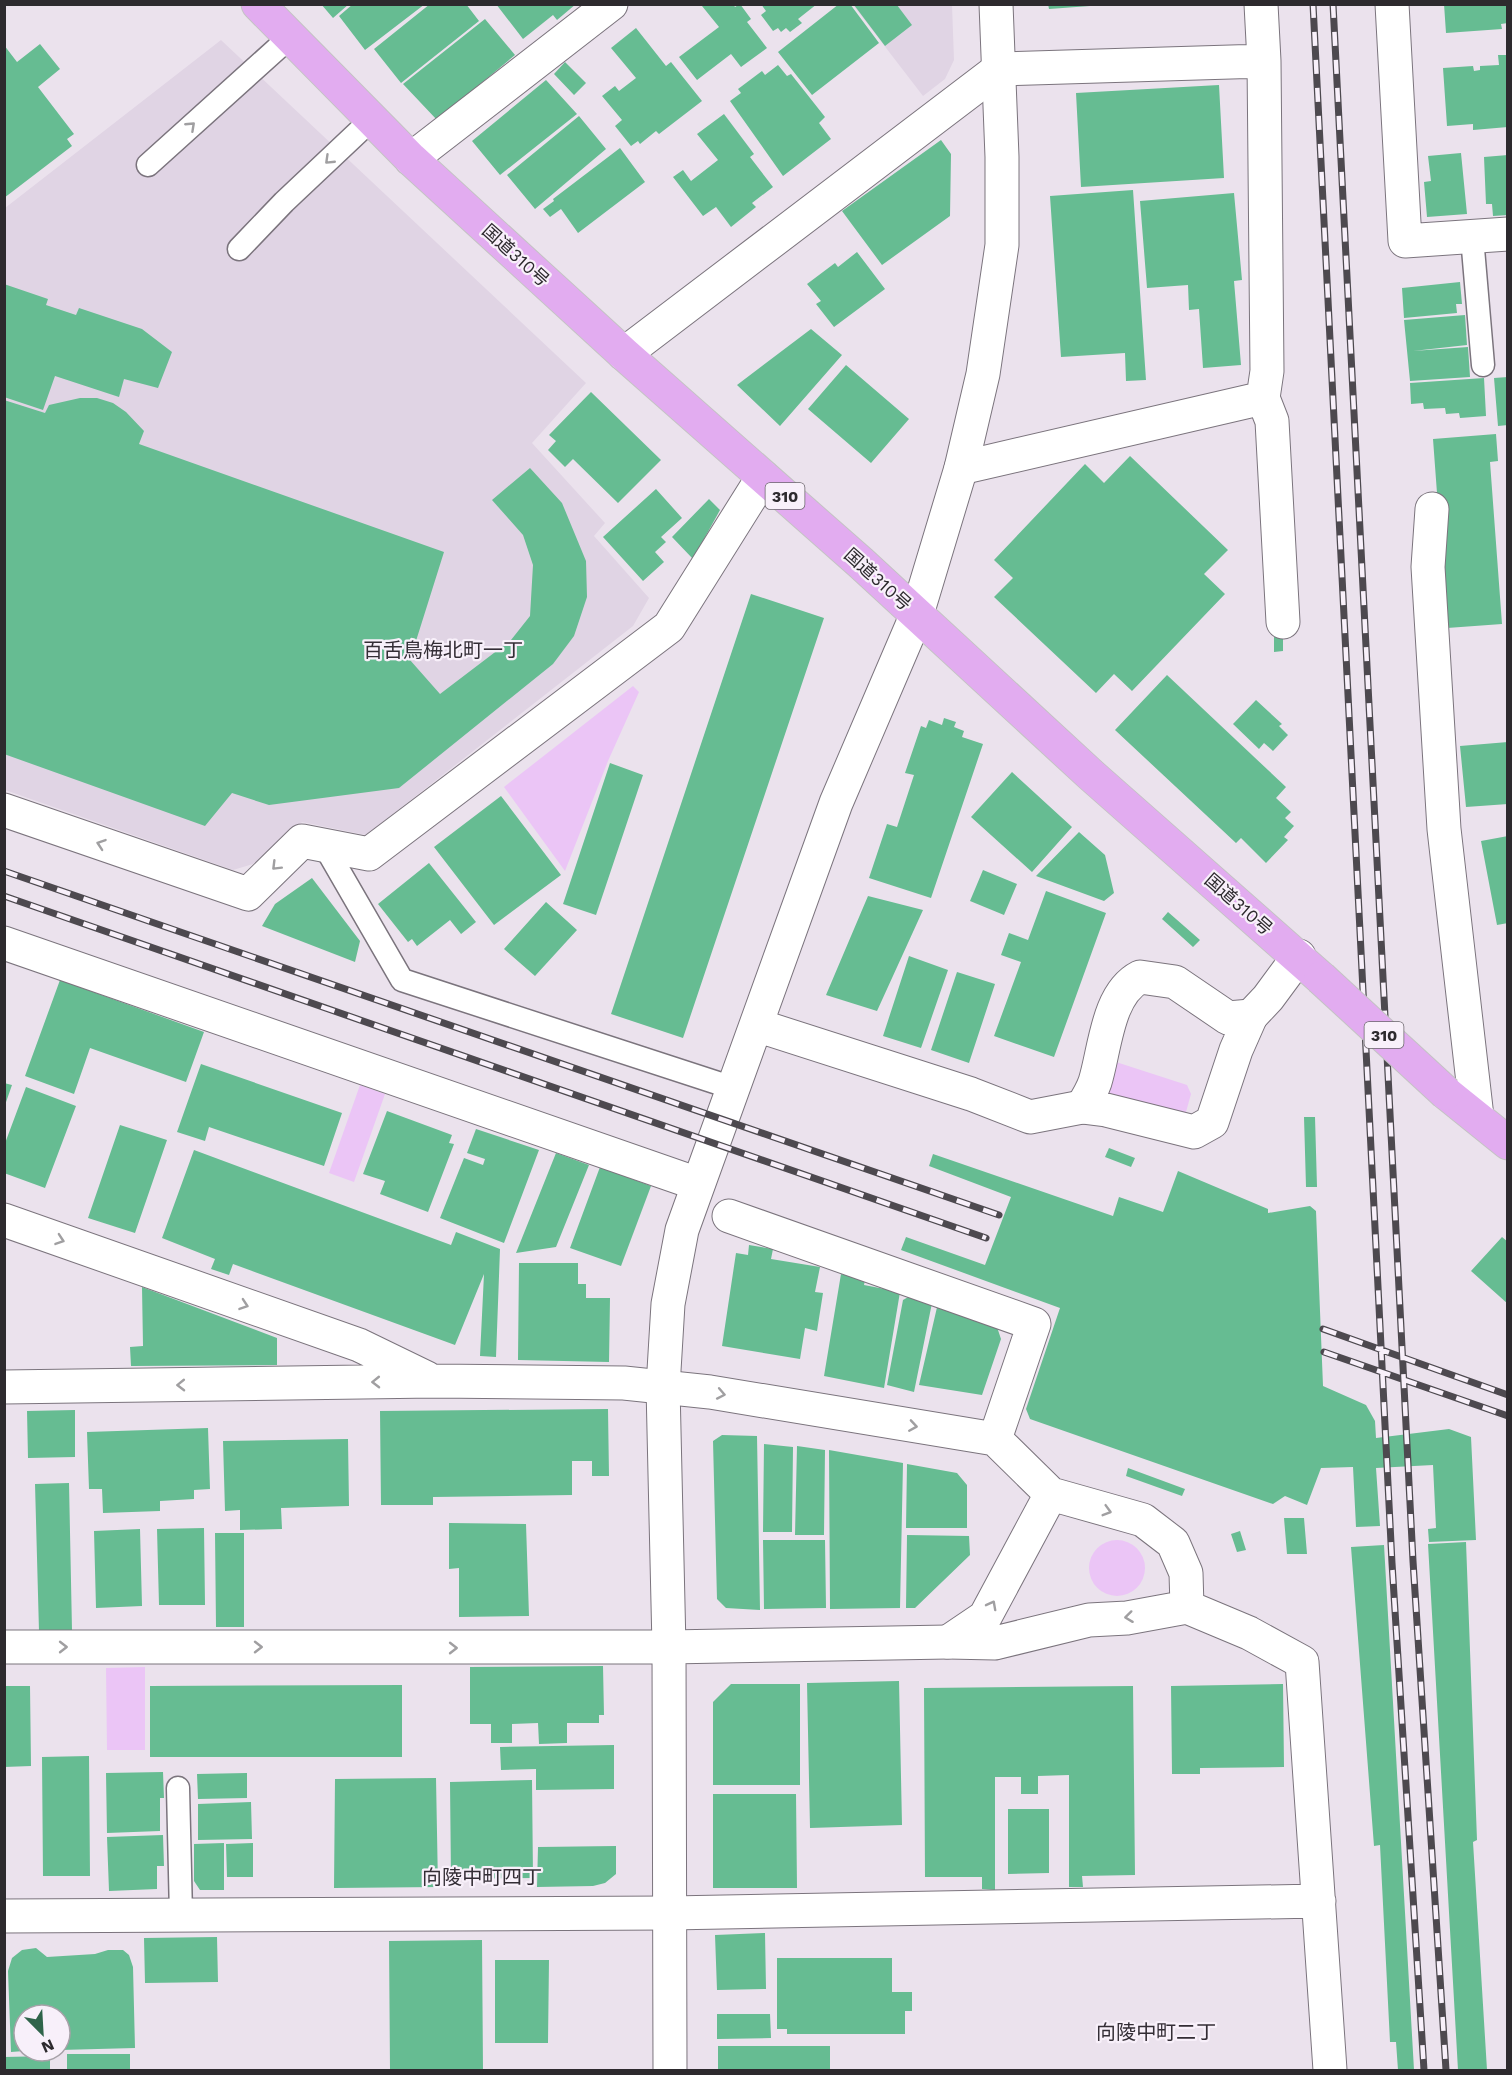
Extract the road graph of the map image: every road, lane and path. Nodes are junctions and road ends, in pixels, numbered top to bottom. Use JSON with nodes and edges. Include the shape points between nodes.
{"nodes":[{"id":1,"x":258,"y":4,"type":"edge"},
{"id":2,"x":611,"y":4,"type":"edge"},
{"id":3,"x":996,"y":4,"type":"edge"},
{"id":4,"x":1261,"y":4,"type":"edge"},
{"id":5,"x":1392,"y":4,"type":"edge"},
{"id":6,"x":290,"y":37,"type":"junction"},
{"id":7,"x":1264,"y":61,"type":"junction"},
{"id":8,"x":999,"y":69,"type":"junction"},
{"id":9,"x":371,"y":120,"type":"junction"},
{"id":10,"x":411,"y":159,"type":"junction"},
{"id":11,"x":148,"y":165,"type":"dead end"},
{"id":12,"x":1508,"y":234,"type":"edge"},
{"id":13,"x":1472,"y":237,"type":"junction"},
{"id":14,"x":239,"y":249,"type":"dead end"},
{"id":15,"x":624,"y":354,"type":"junction"},
{"id":16,"x":1483,"y":365,"type":"dead end"},
{"id":17,"x":1263,"y":398,"type":"junction"},
{"id":18,"x":961,"y":468,"type":"junction"},
{"id":19,"x":763,"y":477,"type":"junction"},
{"id":20,"x":1432,"y":509,"type":"dead end"},
{"id":21,"x":916,"y":614,"type":"junction"},
{"id":22,"x":1283,"y":622,"type":"dead end"},
{"id":23,"x":4,"y":810,"type":"edge"},
{"id":24,"x":324,"y":845,"type":"junction"},
{"id":25,"x":4,"y":942,"type":"edge"},
{"id":26,"x":1310,"y":967,"type":"junction"},
{"id":27,"x":1251,"y":1016,"type":"junction"},
{"id":28,"x":756,"y":1025,"type":"junction"},
{"id":29,"x":733,"y":1088,"type":"junction"},
{"id":30,"x":1082,"y":1107,"type":"junction"},
{"id":31,"x":1477,"y":1117,"type":"junction"},
{"id":32,"x":1508,"y":1143,"type":"edge"},
{"id":33,"x":698,"y":1184,"type":"junction"},
{"id":34,"x":729,"y":1216,"type":"dead end"},
{"id":35,"x":4,"y":1220,"type":"edge"},
{"id":36,"x":434,"y":1381,"type":"junction"},
{"id":37,"x":4,"y":1387,"type":"edge"},
{"id":38,"x":663,"y":1387,"type":"junction"},
{"id":39,"x":995,"y":1439,"type":"junction"},
{"id":40,"x":1051,"y":1494,"type":"junction"},
{"id":41,"x":1187,"y":1607,"type":"junction"},
{"id":42,"x":948,"y":1642,"type":"junction"},
{"id":43,"x":4,"y":1647,"type":"edge"},
{"id":44,"x":669,"y":1647,"type":"junction"},
{"id":45,"x":178,"y":1788,"type":"dead end"},
{"id":46,"x":1319,"y":1901,"type":"junction"},
{"id":47,"x":670,"y":1913,"type":"junction"},
{"id":48,"x":181,"y":1915,"type":"junction"},
{"id":49,"x":4,"y":1916,"type":"edge"},
{"id":50,"x":670,"y":2070,"type":"edge"},
{"id":51,"x":1330,"y":2070,"type":"edge"}],
"edges":[{"from":1,"to":6,"type":"highway","name":"国道310号","number":"310"},
{"from":2,"to":10,"type":"street"},
{"from":3,"to":8,"type":"street"},
{"from":4,"to":7,"type":"street"},
{"from":5,"to":13,"type":"street","via":[[1405,241]]},
{"from":6,"to":9,"type":"highway","name":"国道310号","number":"310"},
{"from":11,"to":6,"type":"lane","one_way":true},
{"from":7,"to":8,"type":"street"},
{"from":7,"to":17,"type":"street","via":[[1267,371]]},
{"from":8,"to":15,"type":"street"},
{"from":8,"to":18,"type":"street","via":[[1002,245],[983,374]]},
{"from":9,"to":10,"type":"highway","name":"国道310号","number":"310"},
{"from":9,"to":14,"type":"lane","one_way":true},
{"from":10,"to":15,"type":"highway","name":"国道310号","number":"310"},
{"from":12,"to":13,"type":"street"},
{"from":13,"to":16,"type":"lane"},
{"from":15,"to":19,"type":"highway","name":"国道310号","number":"310"},
{"from":17,"to":18,"type":"street","via":[[1136,434]]},
{"from":17,"to":22,"type":"street","via":[[1272,421],[1270,517]]},
{"from":18,"to":21,"type":"street"},
{"from":19,"to":21,"type":"highway","name":"国道310号","number":"310"},
{"from":19,"to":24,"type":"street","via":[[669,627],[369,854]]},
{"from":20,"to":31,"type":"street","via":[[1428,567],[1444,829]]},
{"from":21,"to":26,"type":"highway","name":"国道310号","number":"310","via":[[1091,775]]},
{"from":21,"to":28,"type":"street","via":[[836,803]]},
{"from":24,"to":23,"type":"street","one_way":true,"via":[[302,841],[248,894]]},
{"from":24,"to":29,"type":"lane","via":[[402,980]]},
{"from":25,"to":33,"type":"street"},
{"from":26,"to":27,"type":"street"},
{"from":26,"to":31,"type":"highway","name":"国道310号","number":"310","bridge":true},
{"from":27,"to":30,"type":"street","via":[[1212,1122],[1194,1132]]},
{"from":27,"to":30,"type":"street","via":[[1228,1018],[1175,982],[1140,977],[1131,982],[1117,1003],[1095,1084]]},
{"from":28,"to":29,"type":"street"},
{"from":28,"to":30,"type":"street","via":[[971,1094],[1030,1117]]},
{"from":29,"to":33,"type":"street"},
{"from":31,"to":32,"type":"highway","name":"国道310号","number":"310"},
{"from":33,"to":38,"type":"street","via":[[682,1230],[670,1293]]},
{"from":34,"to":39,"type":"street","via":[[1034,1324]]},
{"from":35,"to":36,"type":"street","one_way":true,"via":[[359,1345]]},
{"from":36,"to":37,"type":"street","one_way":true},
{"from":36,"to":38,"type":"street"},
{"from":38,"to":39,"type":"street","one_way":true},
{"from":38,"to":44,"type":"street"},
{"from":39,"to":40,"type":"street"},
{"from":40,"to":41,"type":"street","one_way":true,"via":[[1143,1520],[1173,1543],[1186,1573]]},
{"from":42,"to":40,"type":"street","one_way":true,"via":[[985,1617]]},
{"from":41,"to":42,"type":"street","one_way":true,"via":[[1127,1618],[1089,1620],[995,1643]]},
{"from":41,"to":46,"type":"street","via":[[1249,1633],[1302,1662]]},
{"from":42,"to":44,"type":"street"},
{"from":43,"to":44,"type":"street","one_way":true},
{"from":44,"to":47,"type":"street"},
{"from":45,"to":48,"type":"lane"},
{"from":46,"to":47,"type":"street"},
{"from":46,"to":51,"type":"street"},
{"from":47,"to":48,"type":"street"},
{"from":47,"to":50,"type":"street"},
{"from":48,"to":49,"type":"street"}]}
